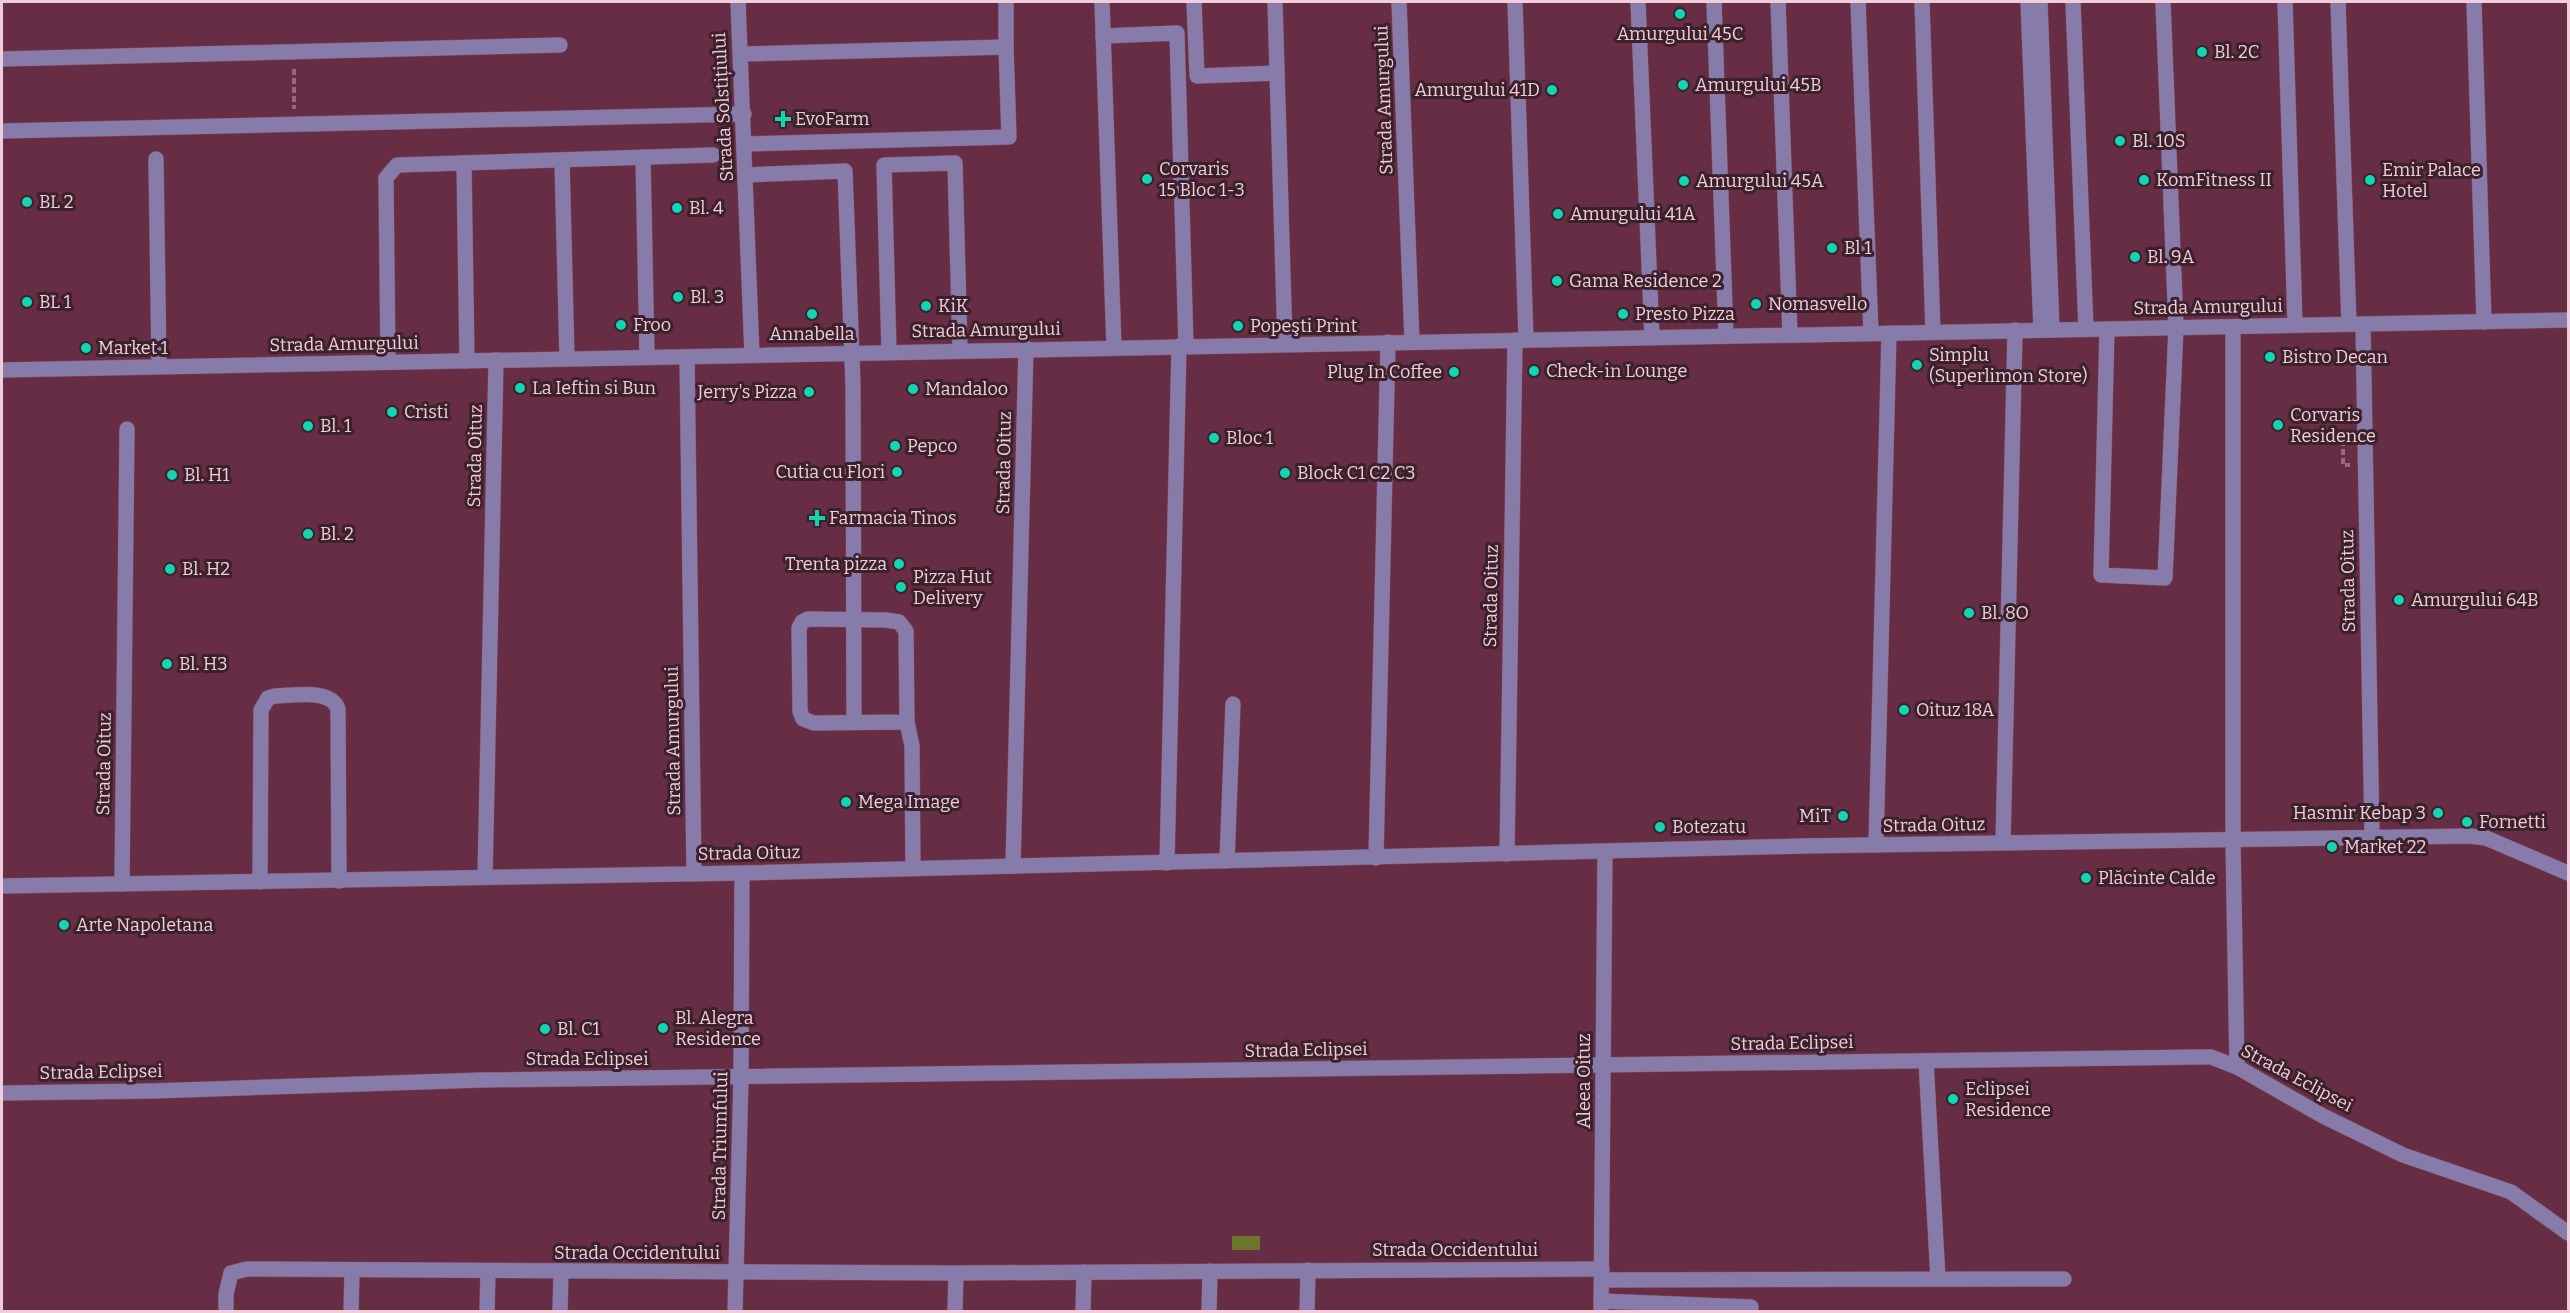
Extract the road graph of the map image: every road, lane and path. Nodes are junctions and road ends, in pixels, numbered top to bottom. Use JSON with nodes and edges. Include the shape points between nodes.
{"nodes":[{"id":1,"x":738,"y":2,"type":"edge"},
{"id":2,"x":1006,"y":2,"type":"edge"},
{"id":3,"x":1102,"y":2,"type":"edge"},
{"id":4,"x":1194,"y":2,"type":"edge"},
{"id":5,"x":1275,"y":2,"type":"edge"},
{"id":6,"x":1399,"y":2,"type":"edge"},
{"id":7,"x":1515,"y":2,"type":"edge"},
{"id":8,"x":1638,"y":2,"type":"edge"},
{"id":9,"x":1714,"y":2,"type":"edge"},
{"id":10,"x":1778,"y":2,"type":"edge"},
{"id":11,"x":1858,"y":2,"type":"edge"},
{"id":12,"x":1922,"y":2,"type":"edge"},
{"id":13,"x":2028,"y":2,"type":"edge"},
{"id":14,"x":2040,"y":2,"type":"edge"},
{"id":15,"x":2073,"y":2,"type":"edge"},
{"id":16,"x":2163,"y":2,"type":"edge"},
{"id":17,"x":2285,"y":2,"type":"edge"},
{"id":18,"x":2338,"y":2,"type":"edge"},
{"id":19,"x":2474,"y":2,"type":"edge"},
{"id":20,"x":1103,"y":36,"type":"junction"},
{"id":21,"x":560,"y":45,"type":"dead end"},
{"id":22,"x":1006,"y":46,"type":"junction"},
{"id":23,"x":294,"y":52,"type":"junction"},
{"id":24,"x":741,"y":54,"type":"junction"},
{"id":25,"x":2,"y":60,"type":"edge"},
{"id":26,"x":1277,"y":73,"type":"junction"},
{"id":27,"x":744,"y":114,"type":"junction"},
{"id":28,"x":294,"y":125,"type":"junction"},
{"id":29,"x":2,"y":131,"type":"edge"},
{"id":30,"x":745,"y":144,"type":"junction"},
{"id":31,"x":713,"y":155,"type":"dead end"},
{"id":32,"x":644,"y":157,"type":"junction"},
{"id":33,"x":156,"y":159,"type":"dead end"},
{"id":34,"x":562,"y":160,"type":"junction"},
{"id":35,"x":464,"y":163,"type":"junction"},
{"id":36,"x":746,"y":175,"type":"junction"},
{"id":37,"x":2568,"y":320,"type":"edge"},
{"id":38,"x":2484,"y":322,"type":"junction"},
{"id":39,"x":2356,"y":324,"type":"junction"},
{"id":40,"x":2295,"y":325,"type":"junction"},
{"id":41,"x":2176,"y":327,"type":"junction"},
{"id":42,"x":2233,"y":327,"type":"junction"},
{"id":43,"x":2086,"y":329,"type":"junction"},
{"id":44,"x":2107,"y":329,"type":"junction"},
{"id":45,"x":2015,"y":330,"type":"junction"},
{"id":46,"x":2046,"y":330,"type":"junction"},
{"id":47,"x":1933,"y":332,"type":"junction"},
{"id":48,"x":1871,"y":333,"type":"junction"},
{"id":49,"x":1889,"y":333,"type":"junction"},
{"id":50,"x":1790,"y":335,"type":"junction"},
{"id":51,"x":1726,"y":336,"type":"junction"},
{"id":52,"x":1652,"y":337,"type":"junction"},
{"id":53,"x":1521,"y":339,"type":"junction"},
{"id":54,"x":1412,"y":341,"type":"junction"},
{"id":55,"x":1388,"y":342,"type":"junction"},
{"id":56,"x":1285,"y":344,"type":"junction"},
{"id":57,"x":1183,"y":346,"type":"junction"},
{"id":58,"x":1114,"y":347,"type":"junction"},
{"id":59,"x":1026,"y":348,"type":"junction"},
{"id":60,"x":960,"y":350,"type":"junction"},
{"id":61,"x":889,"y":351,"type":"junction"},
{"id":62,"x":852,"y":353,"type":"junction"},
{"id":63,"x":752,"y":355,"type":"junction"},
{"id":64,"x":647,"y":357,"type":"junction"},
{"id":65,"x":687,"y":357,"type":"junction"},
{"id":66,"x":567,"y":359,"type":"junction"},
{"id":67,"x":496,"y":360,"type":"junction"},
{"id":68,"x":467,"y":361,"type":"junction"},
{"id":69,"x":388,"y":362,"type":"junction"},
{"id":70,"x":159,"y":367,"type":"junction"},
{"id":71,"x":2,"y":370,"type":"edge"},
{"id":72,"x":127,"y":429,"type":"dead end"},
{"id":73,"x":2319,"y":437,"type":"dead end"},
{"id":74,"x":2366,"y":465,"type":"junction"},
{"id":75,"x":854,"y":620,"type":"junction"},
{"id":76,"x":1233,"y":704,"type":"dead end"},
{"id":77,"x":854,"y":722,"type":"junction"},
{"id":78,"x":907,"y":722,"type":"junction"},
{"id":79,"x":2372,"y":837,"type":"junction"},
{"id":80,"x":2234,"y":840,"type":"junction"},
{"id":81,"x":2003,"y":843,"type":"junction"},
{"id":82,"x":1876,"y":845,"type":"junction"},
{"id":83,"x":1605,"y":851,"type":"junction"},
{"id":84,"x":1507,"y":854,"type":"junction"},
{"id":85,"x":1376,"y":858,"type":"junction"},
{"id":86,"x":1227,"y":861,"type":"junction"},
{"id":87,"x":1167,"y":863,"type":"junction"},
{"id":88,"x":1013,"y":866,"type":"junction"},
{"id":89,"x":913,"y":868,"type":"junction"},
{"id":90,"x":742,"y":873,"type":"junction"},
{"id":91,"x":2568,"y":873,"type":"edge"},
{"id":92,"x":694,"y":874,"type":"junction"},
{"id":93,"x":485,"y":877,"type":"junction"},
{"id":94,"x":339,"y":880,"type":"junction"},
{"id":95,"x":260,"y":882,"type":"junction"},
{"id":96,"x":122,"y":884,"type":"junction"},
{"id":97,"x":2,"y":886,"type":"edge"},
{"id":98,"x":1926,"y":1060,"type":"junction"},
{"id":99,"x":1604,"y":1065,"type":"junction"},
{"id":100,"x":2237,"y":1066,"type":"junction"},
{"id":101,"x":741,"y":1078,"type":"junction"},
{"id":102,"x":2,"y":1093,"type":"edge"},
{"id":103,"x":2568,"y":1233,"type":"edge"},
{"id":104,"x":352,"y":1270,"type":"junction"},
{"id":105,"x":1308,"y":1270,"type":"junction"},
{"id":106,"x":1210,"y":1271,"type":"junction"},
{"id":107,"x":488,"y":1272,"type":"junction"},
{"id":108,"x":561,"y":1272,"type":"junction"},
{"id":109,"x":1084,"y":1272,"type":"junction"},
{"id":110,"x":737,"y":1273,"type":"junction"},
{"id":111,"x":956,"y":1273,"type":"junction"},
{"id":112,"x":1602,"y":1274,"type":"junction"},
{"id":113,"x":1938,"y":1279,"type":"junction"},
{"id":114,"x":2064,"y":1279,"type":"dead end"},
{"id":115,"x":1601,"y":1306,"type":"edge"},
{"id":116,"x":1751,"y":1307,"type":"dead end"},
{"id":117,"x":226,"y":1311,"type":"edge"},
{"id":118,"x":351,"y":1311,"type":"edge"},
{"id":119,"x":487,"y":1311,"type":"edge"},
{"id":120,"x":560,"y":1311,"type":"edge"},
{"id":121,"x":735,"y":1311,"type":"edge"},
{"id":122,"x":955,"y":1311,"type":"edge"},
{"id":123,"x":1083,"y":1311,"type":"edge"},
{"id":124,"x":1209,"y":1311,"type":"edge"},
{"id":125,"x":1306,"y":1311,"type":"edge"}],
"edges":[{"from":1,"to":24,"type":"street","name":"Strada Solstițiului"},
{"from":2,"to":22,"type":"street"},
{"from":3,"to":20,"type":"street"},
{"from":4,"to":26,"type":"street","via":[[1197,76]]},
{"from":5,"to":26,"type":"street"},
{"from":6,"to":54,"type":"street","name":"Strada Amurgului"},
{"from":7,"to":53,"type":"street"},
{"from":8,"to":52,"type":"street"},
{"from":9,"to":51,"type":"street"},
{"from":10,"to":50,"type":"street"},
{"from":11,"to":48,"type":"street"},
{"from":12,"to":47,"type":"street"},
{"from":13,"to":46,"type":"street"},
{"from":14,"to":46,"type":"street"},
{"from":15,"to":43,"type":"street"},
{"from":16,"to":41,"type":"street"},
{"from":17,"to":40,"type":"street"},
{"from":18,"to":39,"type":"street","name":"Strada Oituz"},
{"from":19,"to":38,"type":"street"},
{"from":20,"to":57,"type":"street","via":[[1176,33]]},
{"from":20,"to":58,"type":"street"},
{"from":21,"to":23,"type":"street"},
{"from":22,"to":24,"type":"street"},
{"from":22,"to":30,"type":"street","via":[[1009,137]]},
{"from":23,"to":25,"type":"street"},
{"from":23,"to":28,"type":"path"},
{"from":24,"to":27,"type":"street","name":"Strada Solstițiului"},
{"from":26,"to":56,"type":"street"},
{"from":27,"to":28,"type":"street"},
{"from":27,"to":30,"type":"street","name":"Strada Solstițiului"},
{"from":28,"to":29,"type":"street"},
{"from":30,"to":36,"type":"street","name":"Strada Solstițiului"},
{"from":31,"to":32,"type":"street"},
{"from":32,"to":34,"type":"street"},
{"from":32,"to":64,"type":"street"},
{"from":33,"to":70,"type":"street"},
{"from":34,"to":35,"type":"street"},
{"from":34,"to":66,"type":"street"},
{"from":35,"to":68,"type":"street"},
{"from":35,"to":69,"type":"street","via":[[397,165],[386,178]]},
{"from":36,"to":62,"type":"street","via":[[845,171]]},
{"from":36,"to":63,"type":"street","name":"Strada Solstițiului"},
{"from":37,"to":38,"type":"street","name":"Strada Amurgului"},
{"from":38,"to":39,"type":"street","name":"Strada Amurgului"},
{"from":39,"to":40,"type":"street","name":"Strada Amurgului"},
{"from":39,"to":74,"type":"street","name":"Strada Oituz"},
{"from":40,"to":42,"type":"street","name":"Strada Amurgului"},
{"from":41,"to":42,"type":"street","name":"Strada Amurgului"},
{"from":41,"to":44,"type":"street","name":"Strada Amurgului"},
{"from":41,"to":44,"type":"street","via":[[2165,578],[2101,575]]},
{"from":42,"to":80,"type":"street"},
{"from":43,"to":44,"type":"street","name":"Strada Amurgului"},
{"from":43,"to":46,"type":"street","name":"Strada Amurgului"},
{"from":45,"to":46,"type":"street","name":"Strada Amurgului"},
{"from":45,"to":47,"type":"street","name":"Strada Amurgului"},
{"from":45,"to":81,"type":"street","name":"Strada Oituz"},
{"from":47,"to":49,"type":"street","name":"Strada Amurgului"},
{"from":48,"to":49,"type":"street","name":"Strada Amurgului"},
{"from":48,"to":50,"type":"street","name":"Strada Amurgului"},
{"from":49,"to":82,"type":"street"},
{"from":50,"to":51,"type":"street","name":"Strada Amurgului"},
{"from":51,"to":52,"type":"street","name":"Strada Amurgului"},
{"from":52,"to":53,"type":"street","name":"Strada Amurgului"},
{"from":53,"to":54,"type":"street","name":"Strada Amurgului"},
{"from":53,"to":84,"type":"street","name":"Strada Oituz"},
{"from":54,"to":55,"type":"street","name":"Strada Amurgului"},
{"from":55,"to":56,"type":"street","name":"Strada Amurgului"},
{"from":55,"to":85,"type":"street"},
{"from":56,"to":57,"type":"street","name":"Strada Amurgului"},
{"from":57,"to":58,"type":"street","name":"Strada Amurgului"},
{"from":57,"to":87,"type":"street"},
{"from":58,"to":59,"type":"street","name":"Strada Amurgului"},
{"from":59,"to":60,"type":"street","name":"Strada Amurgului"},
{"from":59,"to":88,"type":"street","name":"Strada Oituz"},
{"from":60,"to":61,"type":"street","name":"Strada Amurgului"},
{"from":60,"to":61,"type":"street","via":[[955,163],[884,165]]},
{"from":61,"to":62,"type":"street","name":"Strada Amurgului"},
{"from":62,"to":63,"type":"street","name":"Strada Amurgului"},
{"from":62,"to":75,"type":"street"},
{"from":63,"to":65,"type":"street","name":"Strada Amurgului"},
{"from":64,"to":65,"type":"street","name":"Strada Amurgului"},
{"from":64,"to":66,"type":"street","name":"Strada Amurgului"},
{"from":65,"to":92,"type":"street","name":"Strada Amurgului"},
{"from":66,"to":67,"type":"street","name":"Strada Amurgului"},
{"from":67,"to":68,"type":"street","name":"Strada Amurgului"},
{"from":67,"to":93,"type":"street","name":"Strada Oituz"},
{"from":68,"to":69,"type":"street","name":"Strada Amurgului"},
{"from":69,"to":70,"type":"street","name":"Strada Amurgului"},
{"from":70,"to":71,"type":"street","name":"Strada Amurgului"},
{"from":72,"to":96,"type":"street","name":"Strada Oituz"},
{"from":73,"to":74,"type":"path","via":[[2343,437],[2343,465]]},
{"from":74,"to":79,"type":"street","name":"Strada Oituz"},
{"from":75,"to":77,"type":"street"},
{"from":75,"to":77,"type":"street","via":[[808,620],[799,628],[800,711],[804,719],[814,723]]},
{"from":75,"to":78,"type":"street","via":[[899,622],[906,631]]},
{"from":76,"to":86,"type":"street"},
{"from":77,"to":78,"type":"street"},
{"from":78,"to":89,"type":"street","via":[[912,746]]},
{"from":79,"to":80,"type":"street","name":"Strada Oituz"},
{"from":79,"to":91,"type":"street","name":"Strada Oituz","via":[[2479,836]]},
{"from":80,"to":81,"type":"street","name":"Strada Oituz"},
{"from":80,"to":100,"type":"street"},
{"from":81,"to":82,"type":"street","name":"Strada Oituz"},
{"from":82,"to":83,"type":"street","name":"Strada Oituz"},
{"from":83,"to":84,"type":"street","name":"Strada Oituz"},
{"from":83,"to":99,"type":"street","name":"Aleea Oituz"},
{"from":84,"to":85,"type":"street","name":"Strada Oituz"},
{"from":85,"to":86,"type":"street","name":"Strada Oituz"},
{"from":86,"to":87,"type":"street","name":"Strada Oituz"},
{"from":87,"to":88,"type":"street","name":"Strada Oituz"},
{"from":88,"to":89,"type":"street","name":"Strada Oituz"},
{"from":89,"to":90,"type":"street","name":"Strada Oituz"},
{"from":90,"to":92,"type":"street","name":"Strada Oituz"},
{"from":90,"to":101,"type":"street","name":"Strada Triumfului"},
{"from":92,"to":93,"type":"street","name":"Strada Oituz"},
{"from":93,"to":94,"type":"street","name":"Strada Oituz"},
{"from":94,"to":95,"type":"street","name":"Strada Oituz"},
{"from":94,"to":95,"type":"street","via":[[338,709],[330,698],[321,696],[274,696],[268,698],[261,710]]},
{"from":95,"to":96,"type":"street","name":"Strada Oituz"},
{"from":96,"to":97,"type":"street","name":"Strada Oituz"},
{"from":98,"to":99,"type":"street","name":"Strada Eclipsei"},
{"from":98,"to":100,"type":"street","name":"Strada Eclipsei","via":[[2211,1057]]},
{"from":98,"to":113,"type":"street"},
{"from":99,"to":101,"type":"street","name":"Strada Eclipsei"},
{"from":99,"to":112,"type":"street","name":"Aleea Oituz"},
{"from":100,"to":103,"type":"street","name":"Strada Eclipsei","via":[[2323,1116],[2403,1155],[2511,1192]]},
{"from":101,"to":102,"type":"street","name":"Strada Eclipsei","via":[[482,1080]]},
{"from":101,"to":110,"type":"street","name":"Strada Triumfului"},
{"from":104,"to":107,"type":"street","name":"Strada Occidentului"},
{"from":104,"to":117,"type":"street","name":"Strada Occidentului","via":[[247,1269],[231,1273]]},
{"from":104,"to":118,"type":"street"},
{"from":105,"to":106,"type":"street","name":"Strada Occidentului"},
{"from":105,"to":112,"type":"street","name":"Strada Occidentului"},
{"from":105,"to":125,"type":"street"},
{"from":106,"to":109,"type":"street","name":"Strada Occidentului"},
{"from":106,"to":124,"type":"street"},
{"from":107,"to":108,"type":"street","name":"Strada Occidentului"},
{"from":107,"to":119,"type":"street"},
{"from":108,"to":110,"type":"street","name":"Strada Occidentului"},
{"from":108,"to":120,"type":"street"},
{"from":109,"to":111,"type":"street","name":"Strada Occidentului"},
{"from":109,"to":123,"type":"street"},
{"from":110,"to":111,"type":"street","name":"Strada Occidentului"},
{"from":110,"to":121,"type":"street","name":"Strada Triumfului"},
{"from":111,"to":122,"type":"street"},
{"from":112,"to":113,"type":"street","name":"Strada Occidentului"},
{"from":112,"to":115,"type":"street","name":"Aleea Oituz"},
{"from":113,"to":114,"type":"street","name":"Strada Occidentului"},
{"from":115,"to":116,"type":"street"}]}
